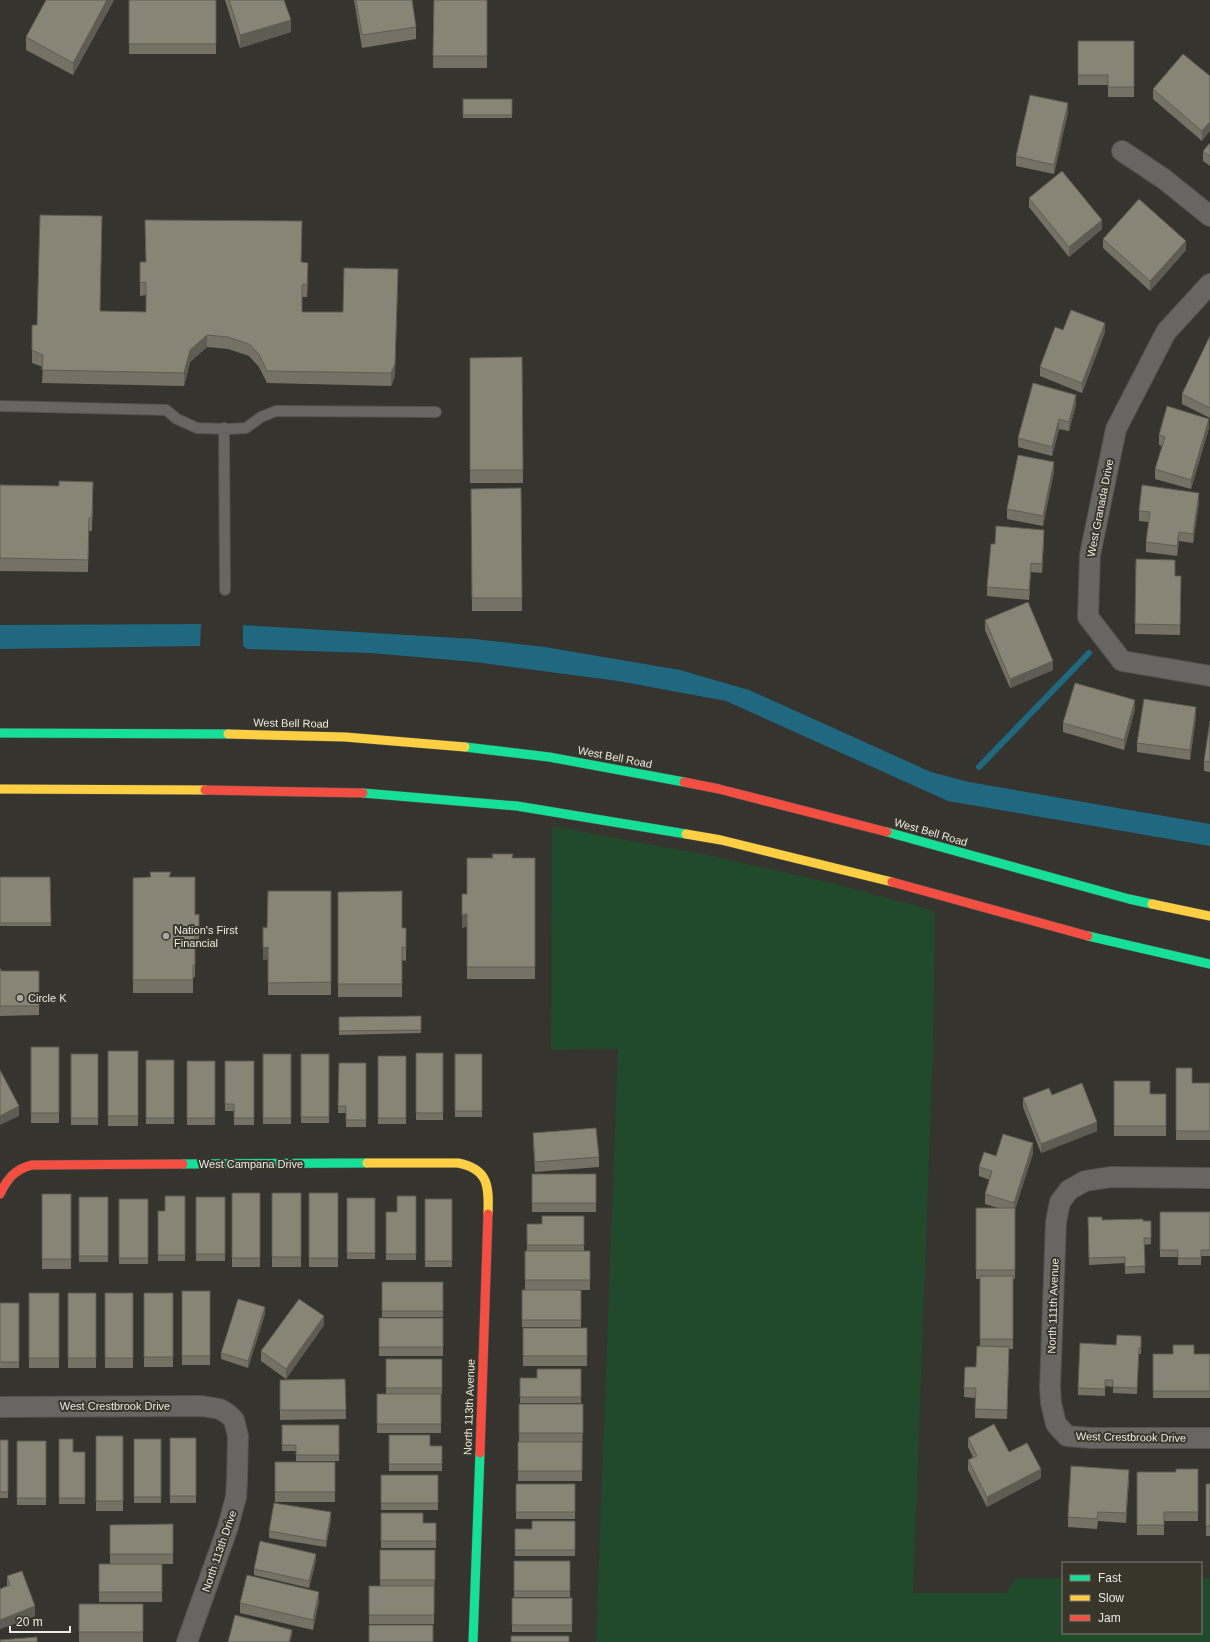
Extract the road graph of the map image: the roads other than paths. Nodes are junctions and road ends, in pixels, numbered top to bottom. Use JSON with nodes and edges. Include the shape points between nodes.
{"nodes":[{"id":1,"x":1122,"y":151,"type":"dead end"},
{"id":2,"x":1210,"y":216,"type":"edge"},
{"id":3,"x":1210,"y":284,"type":"edge"},
{"id":4,"x":0,"y":406,"type":"edge"},
{"id":5,"x":436,"y":412,"type":"dead end"},
{"id":6,"x":224,"y":428,"type":"junction"},
{"id":7,"x":225,"y":590,"type":"dead end"},
{"id":8,"x":1210,"y":676,"type":"edge"},
{"id":9,"x":0,"y":733,"type":"edge"},
{"id":10,"x":0,"y":789,"type":"edge"},
{"id":11,"x":1210,"y":916,"type":"edge"},
{"id":12,"x":1210,"y":964,"type":"edge"},
{"id":13,"x":483,"y":1174,"type":"joint"},
{"id":14,"x":1210,"y":1178,"type":"edge"},
{"id":15,"x":0,"y":1194,"type":"edge"},
{"id":16,"x":0,"y":1407,"type":"edge"},
{"id":17,"x":228,"y":1414,"type":"joint"},
{"id":18,"x":1056,"y":1424,"type":"joint"},
{"id":19,"x":1210,"y":1438,"type":"edge"},
{"id":20,"x":187,"y":1642,"type":"edge"},
{"id":21,"x":473,"y":1642,"type":"edge"}],
"edges":[{"from":1,"to":2,"type":"street","via":[[1164,179]]},
{"from":3,"to":8,"type":"street","name":"West Granada Drive","via":[[1166,332],[1116,429],[1090,554],[1088,617],[1122,661]]},
{"from":4,"to":6,"type":"lane","via":[[166,410],[176,419],[197,428]]},
{"from":5,"to":6,"type":"lane","via":[[276,411],[261,417],[246,428]]},
{"from":6,"to":7,"type":"lane"},
{"from":9,"to":11,"type":"main road","name":"West Bell Road","via":[[345,737],[548,757],[719,789],[832,817],[1129,899]]},
{"from":10,"to":12,"type":"main road","via":[[369,793],[517,806],[722,840],[925,891],[1116,944]]},
{"from":13,"to":15,"type":"main road","name":"West Campana Drive","via":[[472,1166],[458,1163],[40,1165],[17,1169],[7,1180]]},
{"from":13,"to":21,"type":"main road","name":"North 113th Avenue","via":[[489,1199]]},
{"from":14,"to":18,"type":"street","name":"North 111th Avenue","via":[[1111,1178],[1086,1181],[1069,1190],[1060,1202],[1056,1222],[1050,1387]]},
{"from":16,"to":17,"type":"street","name":"West Crestbrook Drive","via":[[202,1406],[220,1409]]},
{"from":17,"to":20,"type":"street","name":"North 113th Drive","via":[[234,1420],[238,1436],[236,1497],[228,1527]]},
{"from":18,"to":19,"type":"street","name":"West Crestbrook Drive","via":[[1067,1436]]}]}
